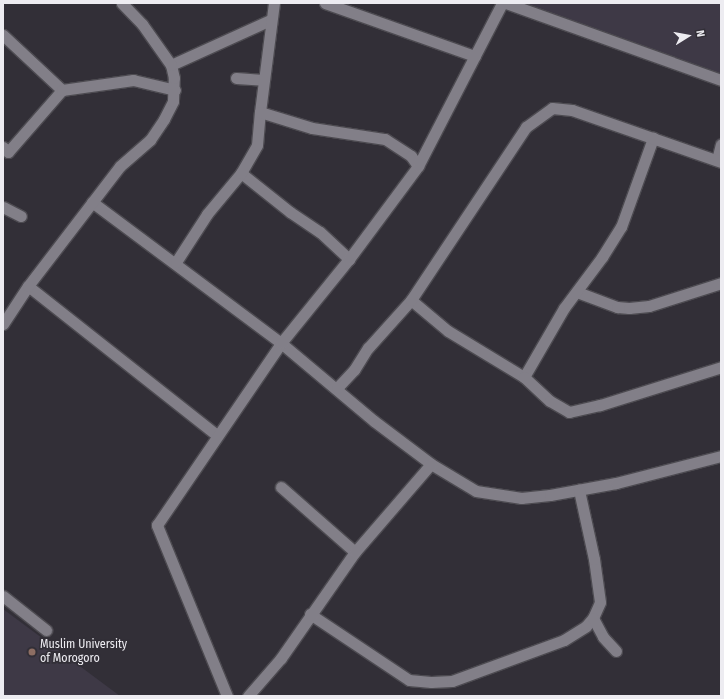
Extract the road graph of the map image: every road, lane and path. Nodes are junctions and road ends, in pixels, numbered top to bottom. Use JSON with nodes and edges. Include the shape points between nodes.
{"nodes":[{"id":1,"x":122,"y":3,"type":"edge"},
{"id":2,"x":274,"y":3,"type":"edge"},
{"id":3,"x":325,"y":3,"type":"edge"},
{"id":4,"x":502,"y":3,"type":"edge"},
{"id":5,"x":506,"y":3,"type":"edge"},
{"id":6,"x":270,"y":20,"type":"junction"},
{"id":7,"x":3,"y":35,"type":"edge"},
{"id":8,"x":475,"y":56,"type":"junction"},
{"id":9,"x":171,"y":64,"type":"junction"},
{"id":10,"x":236,"y":78,"type":"dead end"},
{"id":11,"x":263,"y":80,"type":"junction"},
{"id":12,"x":721,"y":80,"type":"edge"},
{"id":13,"x":62,"y":90,"type":"junction"},
{"id":14,"x":175,"y":90,"type":"junction"},
{"id":15,"x":260,"y":112,"type":"junction"},
{"id":16,"x":652,"y":138,"type":"junction"},
{"id":17,"x":721,"y":144,"type":"edge"},
{"id":18,"x":5,"y":152,"type":"edge"},
{"id":19,"x":719,"y":161,"type":"edge"},
{"id":20,"x":418,"y":166,"type":"junction"},
{"id":21,"x":241,"y":173,"type":"junction"},
{"id":22,"x":92,"y":202,"type":"junction"},
{"id":23,"x":3,"y":207,"type":"edge"},
{"id":24,"x":21,"y":216,"type":"dead end"},
{"id":25,"x":349,"y":259,"type":"junction"},
{"id":26,"x":176,"y":262,"type":"junction"},
{"id":27,"x":721,"y":283,"type":"edge"},
{"id":28,"x":28,"y":286,"type":"junction"},
{"id":29,"x":577,"y":292,"type":"junction"},
{"id":30,"x":411,"y":300,"type":"junction"},
{"id":31,"x":3,"y":324,"type":"edge"},
{"id":32,"x":281,"y":343,"type":"junction"},
{"id":33,"x":721,"y":367,"type":"edge"},
{"id":34,"x":524,"y":377,"type":"junction"},
{"id":35,"x":336,"y":388,"type":"junction"},
{"id":36,"x":217,"y":435,"type":"junction"},
{"id":37,"x":721,"y":456,"type":"edge"},
{"id":38,"x":431,"y":464,"type":"junction"},
{"id":39,"x":281,"y":486,"type":"dead end"},
{"id":40,"x":579,"y":490,"type":"junction"},
{"id":41,"x":355,"y":552,"type":"junction"},
{"id":42,"x":3,"y":596,"type":"edge"},
{"id":43,"x":310,"y":614,"type":"junction"},
{"id":44,"x":594,"y":618,"type":"junction"},
{"id":45,"x":46,"y":630,"type":"dead end"},
{"id":46,"x":616,"y":651,"type":"dead end"},
{"id":47,"x":227,"y":696,"type":"edge"},
{"id":48,"x":248,"y":696,"type":"edge"}],
"edges":[{"from":1,"to":9,"type":"street","via":[[142,24]]},
{"from":2,"to":6,"type":"street"},
{"from":3,"to":8,"type":"street"},
{"from":4,"to":8,"type":"street"},
{"from":5,"to":12,"type":"street"},
{"from":6,"to":9,"type":"street"},
{"from":6,"to":11,"type":"street"},
{"from":7,"to":13,"type":"street"},
{"from":8,"to":20,"type":"street"},
{"from":9,"to":14,"type":"street"},
{"from":10,"to":11,"type":"street"},
{"from":11,"to":15,"type":"street"},
{"from":13,"to":14,"type":"street","via":[[133,80]]},
{"from":13,"to":18,"type":"street"},
{"from":14,"to":22,"type":"street","via":[[173,101],[150,140],[120,166]]},
{"from":15,"to":20,"type":"street","via":[[312,128],[385,138],[411,156]]},
{"from":15,"to":21,"type":"street","via":[[257,145]]},
{"from":16,"to":19,"type":"street"},
{"from":16,"to":29,"type":"street","via":[[621,227]]},
{"from":16,"to":30,"type":"street","via":[[572,110],[552,108],[526,128]]},
{"from":17,"to":19,"type":"street"},
{"from":20,"to":25,"type":"street"},
{"from":21,"to":25,"type":"street","via":[[320,232]]},
{"from":21,"to":26,"type":"street","via":[[207,214]]},
{"from":22,"to":26,"type":"street"},
{"from":22,"to":28,"type":"street"},
{"from":23,"to":24,"type":"street"},
{"from":25,"to":32,"type":"street"},
{"from":26,"to":32,"type":"street","via":[[240,314]]},
{"from":27,"to":29,"type":"street","via":[[649,306],[628,308],[617,307]]},
{"from":28,"to":31,"type":"street"},
{"from":28,"to":36,"type":"street"},
{"from":29,"to":34,"type":"street","via":[[564,308]]},
{"from":30,"to":34,"type":"street","via":[[448,331]]},
{"from":30,"to":35,"type":"street","via":[[368,348],[354,370]]},
{"from":32,"to":35,"type":"street","via":[[312,371]]},
{"from":32,"to":36,"type":"street"},
{"from":33,"to":34,"type":"street","via":[[600,405],[569,412],[550,401]]},
{"from":35,"to":38,"type":"street","via":[[374,421]]},
{"from":36,"to":47,"type":"street","via":[[157,525]]},
{"from":37,"to":40,"type":"street"},
{"from":38,"to":40,"type":"street","via":[[476,491],[498,495],[521,498]]},
{"from":38,"to":41,"type":"street"},
{"from":39,"to":41,"type":"street"},
{"from":40,"to":44,"type":"street","via":[[599,585],[600,602]]},
{"from":41,"to":43,"type":"street"},
{"from":42,"to":45,"type":"street"},
{"from":43,"to":44,"type":"street","via":[[409,680],[431,682],[452,681],[548,647],[578,634]]},
{"from":43,"to":48,"type":"street","via":[[281,658]]},
{"from":44,"to":46,"type":"street","via":[[603,637]]}]}
